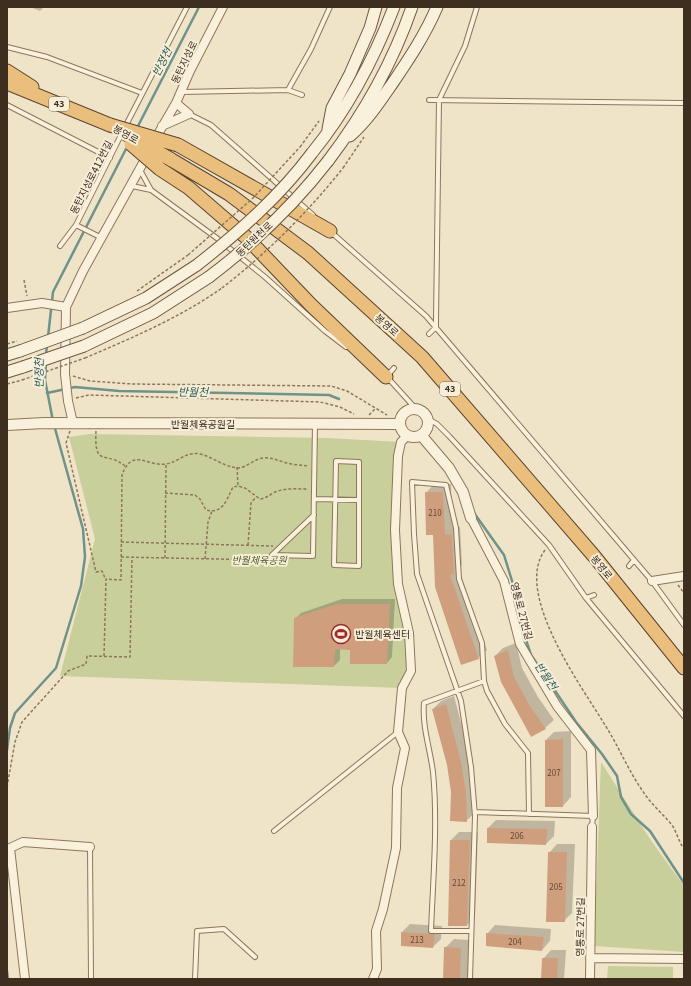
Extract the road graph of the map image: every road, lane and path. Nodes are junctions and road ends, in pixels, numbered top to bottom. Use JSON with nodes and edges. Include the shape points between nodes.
{"nodes":[{"id":1,"x":187,"y":7,"type":"edge"},
{"id":2,"x":223,"y":7,"type":"edge"},
{"id":3,"x":330,"y":7,"type":"edge"},
{"id":4,"x":376,"y":7,"type":"edge"},
{"id":5,"x":394,"y":7,"type":"edge"},
{"id":6,"x":412,"y":7,"type":"edge"},
{"id":7,"x":437,"y":7,"type":"edge"},
{"id":8,"x":477,"y":7,"type":"edge"},
{"id":9,"x":7,"y":47,"type":"edge"},
{"id":10,"x":7,"y":71,"type":"edge"},
{"id":11,"x":7,"y":83,"type":"edge"},
{"id":12,"x":288,"y":90,"type":"junction"},
{"id":13,"x":181,"y":92,"type":"junction"},
{"id":14,"x":142,"y":93,"type":"junction"},
{"id":15,"x":302,"y":95,"type":"dead end"},
{"id":16,"x":429,"y":100,"type":"dead end"},
{"id":17,"x":438,"y":100,"type":"junction"},
{"id":18,"x":57,"y":103,"type":"junction"},
{"id":19,"x":176,"y":103,"type":"junction"},
{"id":20,"x":684,"y":103,"type":"edge"},
{"id":21,"x":7,"y":105,"type":"edge"},
{"id":22,"x":189,"y":114,"type":"junction"},
{"id":23,"x":110,"y":125,"type":"junction"},
{"id":24,"x":162,"y":126,"type":"junction"},
{"id":25,"x":327,"y":135,"type":"junction"},
{"id":26,"x":340,"y":145,"type":"junction"},
{"id":27,"x":300,"y":147,"type":"dead end"},
{"id":28,"x":110,"y":158,"type":"junction"},
{"id":29,"x":343,"y":168,"type":"dead end"},
{"id":30,"x":140,"y":170,"type":"junction"},
{"id":31,"x":132,"y":186,"type":"junction"},
{"id":32,"x":151,"y":190,"type":"junction"},
{"id":33,"x":78,"y":225,"type":"junction"},
{"id":34,"x":330,"y":231,"type":"junction"},
{"id":35,"x":99,"y":236,"type":"junction"},
{"id":36,"x":60,"y":246,"type":"dead end"},
{"id":37,"x":24,"y":280,"type":"dead end"},
{"id":38,"x":133,"y":293,"type":"dead end"},
{"id":39,"x":29,"y":304,"type":"junction"},
{"id":40,"x":64,"y":306,"type":"junction"},
{"id":41,"x":7,"y":308,"type":"edge"},
{"id":42,"x":436,"y":327,"type":"junction"},
{"id":43,"x":429,"y":334,"type":"dead end"},
{"id":44,"x":7,"y":344,"type":"edge"},
{"id":45,"x":19,"y":346,"type":"junction"},
{"id":46,"x":7,"y":355,"type":"edge"},
{"id":47,"x":7,"y":372,"type":"edge"},
{"id":48,"x":390,"y":373,"type":"junction"},
{"id":49,"x":66,"y":376,"type":"junction"},
{"id":50,"x":7,"y":384,"type":"edge"},
{"id":51,"x":67,"y":399,"type":"junction"},
{"id":52,"x":376,"y":408,"type":"junction"},
{"id":53,"x":416,"y":409,"type":"junction"},
{"id":54,"x":359,"y":415,"type":"dead end"},
{"id":55,"x":364,"y":415,"type":"dead end"},
{"id":56,"x":389,"y":416,"type":"dead end"},
{"id":57,"x":428,"y":419,"type":"junction"},
{"id":58,"x":70,"y":423,"type":"junction"},
{"id":59,"x":97,"y":423,"type":"junction"},
{"id":60,"x":315,"y":424,"type":"junction"},
{"id":61,"x":400,"y":424,"type":"junction"},
{"id":62,"x":7,"y":425,"type":"edge"},
{"id":63,"x":407,"y":436,"type":"junction"},
{"id":64,"x":421,"y":436,"type":"junction"},
{"id":65,"x":166,"y":464,"type":"junction"},
{"id":66,"x":125,"y":466,"type":"junction"},
{"id":67,"x":314,"y":466,"type":"junction"},
{"id":68,"x":237,"y":468,"type":"junction"},
{"id":69,"x":238,"y":486,"type":"junction"},
{"id":70,"x":314,"y":489,"type":"junction"},
{"id":71,"x":165,"y":494,"type":"junction"},
{"id":72,"x":256,"y":497,"type":"junction"},
{"id":73,"x":314,"y":499,"type":"junction"},
{"id":74,"x":335,"y":499,"type":"junction"},
{"id":75,"x":359,"y":500,"type":"junction"},
{"id":76,"x":212,"y":512,"type":"junction"},
{"id":77,"x":314,"y":515,"type":"junction"},
{"id":78,"x":471,"y":518,"type":"joint"},
{"id":79,"x":121,"y":542,"type":"junction"},
{"id":80,"x":165,"y":543,"type":"junction"},
{"id":81,"x":205,"y":544,"type":"junction"},
{"id":82,"x":248,"y":545,"type":"junction"},
{"id":83,"x":549,"y":545,"type":"junction"},
{"id":84,"x":282,"y":546,"type":"junction"},
{"id":85,"x":272,"y":555,"type":"junction"},
{"id":86,"x":121,"y":557,"type":"junction"},
{"id":87,"x":132,"y":558,"type":"junction"},
{"id":88,"x":165,"y":558,"type":"junction"},
{"id":89,"x":205,"y":559,"type":"junction"},
{"id":90,"x":634,"y":560,"type":"junction"},
{"id":91,"x":628,"y":566,"type":"dead end"},
{"id":92,"x":684,"y":576,"type":"edge"},
{"id":93,"x":106,"y":579,"type":"junction"},
{"id":94,"x":652,"y":581,"type":"junction"},
{"id":95,"x":594,"y":595,"type":"dead end"},
{"id":96,"x":586,"y":598,"type":"junction"},
{"id":97,"x":684,"y":625,"type":"edge"},
{"id":98,"x":104,"y":656,"type":"junction"},
{"id":99,"x":684,"y":668,"type":"edge"},
{"id":100,"x":484,"y":681,"type":"junction"},
{"id":101,"x":457,"y":689,"type":"junction"},
{"id":102,"x":684,"y":716,"type":"edge"},
{"id":103,"x":398,"y":732,"type":"junction"},
{"id":104,"x":7,"y":787,"type":"edge"},
{"id":105,"x":475,"y":812,"type":"junction"},
{"id":106,"x":529,"y":814,"type":"junction"},
{"id":107,"x":593,"y":816,"type":"junction"},
{"id":108,"x":592,"y":827,"type":"joint"},
{"id":109,"x":274,"y":831,"type":"dead end"},
{"id":110,"x":90,"y":847,"type":"joint"},
{"id":111,"x":684,"y":850,"type":"edge"},
{"id":112,"x":471,"y":931,"type":"junction"},
{"id":113,"x":254,"y":957,"type":"dead end"},
{"id":114,"x":590,"y":958,"type":"junction"},
{"id":115,"x":684,"y":958,"type":"edge"},
{"id":116,"x":24,"y":979,"type":"edge"},
{"id":117,"x":91,"y":979,"type":"edge"},
{"id":118,"x":195,"y":979,"type":"edge"},
{"id":119,"x":373,"y":979,"type":"edge"},
{"id":120,"x":470,"y":979,"type":"edge"},
{"id":121,"x":590,"y":979,"type":"edge"}],
"edges":[{"from":1,"to":14,"type":"lane","name":"동탄지성로412번길"},
{"from":2,"to":13,"type":"street","name":"동탄지성로"},
{"from":3,"to":12,"type":"lane","via":[[311,50]]},
{"from":4,"to":25,"type":"main road","via":[[370,28],[350,74],[332,108]]},
{"from":5,"to":25,"type":"main road","name":"동탄원천로","via":[[374,55]]},
{"from":6,"to":26,"type":"main road","name":"동탄원천로","via":[[392,57]]},
{"from":7,"to":26,"type":"main road","via":[[410,58],[365,123]]},
{"from":8,"to":17,"type":"lane","via":[[465,46]]},
{"from":9,"to":14,"type":"lane","via":[[47,57]]},
{"from":10,"to":18,"type":"highway"},
{"from":11,"to":18,"type":"highway","name":"봉영로","number":"43"},
{"from":12,"to":13,"type":"lane"},
{"from":12,"to":15,"type":"lane"},
{"from":13,"to":19,"type":"street","name":"동탄지성로"},
{"from":14,"to":28,"type":"lane","name":"동탄지성로412번길"},
{"from":16,"to":17,"type":"lane"},
{"from":17,"to":20,"type":"lane"},
{"from":17,"to":42,"type":"lane"},
{"from":18,"to":23,"type":"highway","name":"봉영로","number":"43"},
{"from":19,"to":22,"type":"street"},
{"from":19,"to":24,"type":"street","name":"동탄지성로"},
{"from":21,"to":28,"type":"lane"},
{"from":22,"to":24,"type":"street"},
{"from":22,"to":34,"type":"lane","via":[[211,125]]},
{"from":23,"to":34,"type":"highway","bridge":true,"via":[[178,145]]},
{"from":23,"to":48,"type":"highway","bridge":true,"via":[[160,169],[189,188],[247,238],[311,304]]},
{"from":23,"to":99,"type":"highway","name":"봉영로","number":"43","bridge":true,"via":[[230,194],[308,253],[422,357],[594,556]]},
{"from":24,"to":30,"type":"street","name":"동탄지성로"},
{"from":25,"to":45,"type":"main road","name":"동탄원천로","bridge":true,"via":[[265,208],[197,265],[146,298],[83,328]]},
{"from":26,"to":47,"type":"main road","name":"동탄원천로","bridge":true,"via":[[310,184],[266,229],[209,277],[153,314],[84,346]]},
{"from":27,"to":38,"type":"path","bridge":true,"via":[[224,226],[188,255]]},
{"from":28,"to":33,"type":"lane","name":"동탄지성로412번길"},
{"from":29,"to":50,"type":"path","bridge":true,"via":[[280,237],[205,300],[85,358]]},
{"from":30,"to":31,"type":"street","name":"동탄지성로"},
{"from":30,"to":32,"type":"lane"},
{"from":31,"to":32,"type":"lane"},
{"from":31,"to":35,"type":"street","name":"동탄지성로"},
{"from":32,"to":48,"type":"lane","via":[[265,277],[325,331]]},
{"from":33,"to":35,"type":"lane"},
{"from":33,"to":36,"type":"lane","name":"동탄지성로412번길"},
{"from":34,"to":42,"type":"lane"},
{"from":35,"to":40,"type":"street","name":"동탄지성로"},
{"from":37,"to":39,"type":"path"},
{"from":39,"to":40,"type":"street"},
{"from":39,"to":41,"type":"street"},
{"from":40,"to":49,"type":"street"},
{"from":42,"to":43,"type":"lane"},
{"from":42,"to":90,"type":"lane"},
{"from":44,"to":45,"type":"path"},
{"from":45,"to":46,"type":"main road","name":"동탄원천로"},
{"from":48,"to":53,"type":"lane"},
{"from":49,"to":51,"type":"street"},
{"from":49,"to":52,"type":"path","via":[[132,384],[331,386],[347,390]]},
{"from":51,"to":54,"type":"path","via":[[89,396],[320,402],[330,403]]},
{"from":51,"to":58,"type":"street"},
{"from":52,"to":55,"type":"path","via":[[370,415]]},
{"from":52,"to":56,"type":"path"},
{"from":53,"to":57,"type":"street"},
{"from":53,"to":61,"type":"street","via":[[404,413]]},
{"from":57,"to":64,"type":"street","via":[[426,430]]},
{"from":57,"to":83,"type":"lane","via":[[449,436]]},
{"from":58,"to":59,"type":"street","name":"반월체육공원길"},
{"from":58,"to":62,"type":"street","name":"반월체육공원길"},
{"from":58,"to":93,"type":"path","via":[[70,435],[66,444],[90,541],[92,560],[96,572],[102,571]]},
{"from":59,"to":60,"type":"street","name":"반월체육공원길"},
{"from":59,"to":66,"type":"path","via":[[95,447],[99,456],[118,461]]},
{"from":60,"to":61,"type":"street","name":"반월체육공원길"},
{"from":60,"to":67,"type":"lane"},
{"from":61,"to":63,"type":"street"},
{"from":63,"to":64,"type":"street"},
{"from":63,"to":103,"type":"street","via":[[401,442],[398,456],[395,530],[398,584],[409,633],[411,672],[402,688]]},
{"from":64,"to":78,"type":"street","via":[[449,468],[463,492]]},
{"from":65,"to":66,"type":"path","via":[[142,459]]},
{"from":65,"to":68,"type":"path","via":[[190,453],[201,454]]},
{"from":65,"to":71,"type":"path"},
{"from":66,"to":79,"type":"path","via":[[122,475]]},
{"from":67,"to":68,"type":"path","via":[[288,464],[264,458]]},
{"from":67,"to":70,"type":"lane"},
{"from":68,"to":69,"type":"path"},
{"from":69,"to":72,"type":"path"},
{"from":69,"to":76,"type":"path","via":[[233,488],[220,510]]},
{"from":70,"to":72,"type":"path","via":[[287,489],[268,498]]},
{"from":70,"to":73,"type":"lane"},
{"from":71,"to":76,"type":"path","via":[[195,496],[200,499],[206,510]]},
{"from":71,"to":80,"type":"path"},
{"from":72,"to":82,"type":"path","via":[[251,503]]},
{"from":73,"to":74,"type":"lane"},
{"from":73,"to":77,"type":"lane"},
{"from":74,"to":75,"type":"lane"},
{"from":74,"to":75,"type":"lane","via":[[336,461],[359,462]]},
{"from":74,"to":75,"type":"lane","via":[[334,565],[359,566]]},
{"from":76,"to":81,"type":"path"},
{"from":77,"to":84,"type":"lane"},
{"from":77,"to":85,"type":"lane","via":[[313,556]]},
{"from":78,"to":107,"type":"street","name":"영통로 27번길","via":[[504,581],[520,644],[557,706],[591,750]]},
{"from":79,"to":80,"type":"path"},
{"from":79,"to":86,"type":"path"},
{"from":80,"to":81,"type":"path"},
{"from":80,"to":88,"type":"path"},
{"from":81,"to":82,"type":"path"},
{"from":81,"to":89,"type":"path"},
{"from":82,"to":84,"type":"path"},
{"from":83,"to":96,"type":"lane"},
{"from":83,"to":111,"type":"path","via":[[539,560],[536,573],[538,593],[550,628],[570,669],[606,725],[644,793],[672,826]]},
{"from":84,"to":85,"type":"lane"},
{"from":85,"to":89,"type":"path","via":[[265,560]]},
{"from":86,"to":87,"type":"path"},
{"from":86,"to":93,"type":"path","via":[[120,580]]},
{"from":87,"to":88,"type":"path"},
{"from":87,"to":98,"type":"path","via":[[130,657]]},
{"from":88,"to":89,"type":"path"},
{"from":90,"to":91,"type":"lane"},
{"from":90,"to":94,"type":"lane"},
{"from":92,"to":94,"type":"street"},
{"from":93,"to":98,"type":"path"},
{"from":94,"to":97,"type":"lane"},
{"from":95,"to":96,"type":"lane"},
{"from":96,"to":102,"type":"lane"},
{"from":98,"to":104,"type":"path","via":[[87,656],[86,664],[68,671],[22,722],[15,742]]},
{"from":100,"to":101,"type":"lane"},
{"from":100,"to":101,"type":"lane","via":[[482,643],[459,579],[456,528],[446,485],[412,482],[418,574]]},
{"from":100,"to":106,"type":"lane","via":[[506,724],[528,753]]},
{"from":101,"to":105,"type":"lane","via":[[471,767]]},
{"from":101,"to":112,"type":"lane","via":[[424,703],[422,719],[433,772],[431,931]]},
{"from":103,"to":109,"type":"lane"},
{"from":103,"to":119,"type":"street","via":[[406,748],[397,788],[396,848],[376,931],[377,969]]},
{"from":105,"to":106,"type":"lane"},
{"from":105,"to":112,"type":"lane"},
{"from":106,"to":107,"type":"lane"},
{"from":107,"to":108,"type":"lane"},
{"from":108,"to":114,"type":"street","name":"영통로 27번길"},
{"from":110,"to":116,"type":"street","via":[[23,842],[10,848]]},
{"from":110,"to":117,"type":"lane"},
{"from":112,"to":120,"type":"lane"},
{"from":113,"to":118,"type":"lane","via":[[224,929],[197,931]]},
{"from":114,"to":115,"type":"street"},
{"from":114,"to":121,"type":"street","name":"영통로 27번길"}]}
